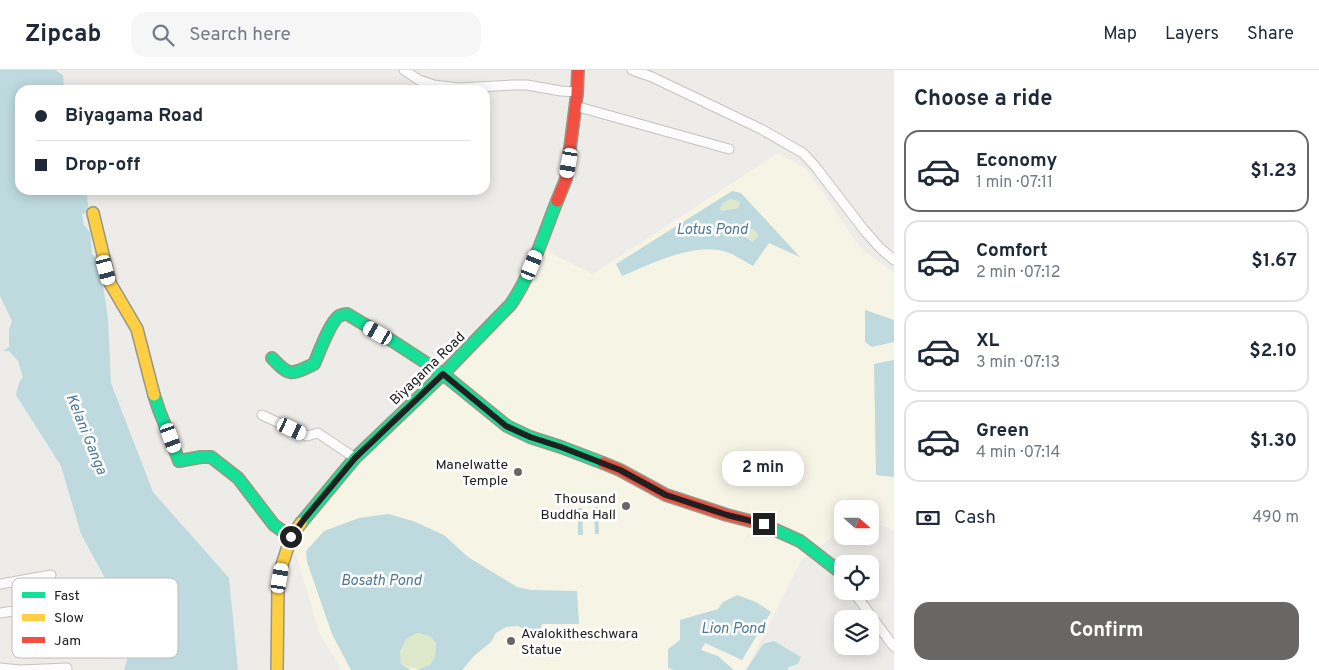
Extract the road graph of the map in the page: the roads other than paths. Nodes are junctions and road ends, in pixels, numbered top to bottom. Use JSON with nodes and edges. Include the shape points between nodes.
{"nodes":[{"id":1,"x":404,"y":70,"type":"edge"},
{"id":2,"x":578,"y":70,"type":"edge"},
{"id":3,"x":632,"y":70,"type":"edge"},
{"id":4,"x":434,"y":85,"type":"edge"},
{"id":5,"x":490,"y":86,"type":"edge"},
{"id":6,"x":577,"y":92,"type":"junction"},
{"id":7,"x":575,"y":106,"type":"junction"},
{"id":8,"x":729,"y":149,"type":"dead end"},
{"id":9,"x":93,"y":213,"type":"dead end"},
{"id":10,"x":894,"y":260,"type":"edge"},
{"id":11,"x":272,"y":358,"type":"dead end"},
{"id":12,"x":443,"y":374,"type":"junction"},
{"id":13,"x":262,"y":416,"type":"dead end"},
{"id":14,"x":355,"y":458,"type":"junction"},
{"id":15,"x":291,"y":537,"type":"junction"},
{"id":16,"x":834,"y":567,"type":"edge"},
{"id":17,"x":51,"y":576,"type":"dead end"},
{"id":18,"x":38,"y":578,"type":"edge"},
{"id":19,"x":860,"y":600,"type":"edge"},
{"id":20,"x":894,"y":646,"type":"edge"},
{"id":21,"x":0,"y":668,"type":"edge"},
{"id":22,"x":67,"y":668,"type":"dead end"},
{"id":23,"x":278,"y":670,"type":"edge"}],
"edges":[{"from":1,"to":4,"type":"street"},
{"from":2,"to":6,"type":"street","name":"Biyagama Road"},
{"from":3,"to":10,"type":"street","via":[[761,129],[803,153],[864,230]]},
{"from":5,"to":6,"type":"street","via":[[527,85]]},
{"from":6,"to":7,"type":"street","name":"Biyagama Road"},
{"from":7,"to":8,"type":"street"},
{"from":7,"to":12,"type":"street","name":"Biyagama Road","via":[[566,179],[525,281],[511,304]]},
{"from":9,"to":15,"type":"street","via":[[110,283],[137,329],[159,410],[179,461],[211,457],[238,478],[274,525]]},
{"from":11,"to":12,"type":"street","via":[[285,371],[295,373],[314,364],[331,324],[340,315],[347,314]]},
{"from":12,"to":14,"type":"street","name":"Biyagama Road"},
{"from":12,"to":16,"type":"street","via":[[506,426],[620,470],[666,495],[764,524],[800,541]]},
{"from":13,"to":14,"type":"street","via":[[307,436],[318,433]]},
{"from":14,"to":15,"type":"street","name":"Biyagama Road"},
{"from":15,"to":23,"type":"street","name":"Biyagama Road","via":[[278,591]]},
{"from":17,"to":18,"type":"street"},
{"from":19,"to":20,"type":"street"},
{"from":21,"to":22,"type":"street"}]}
